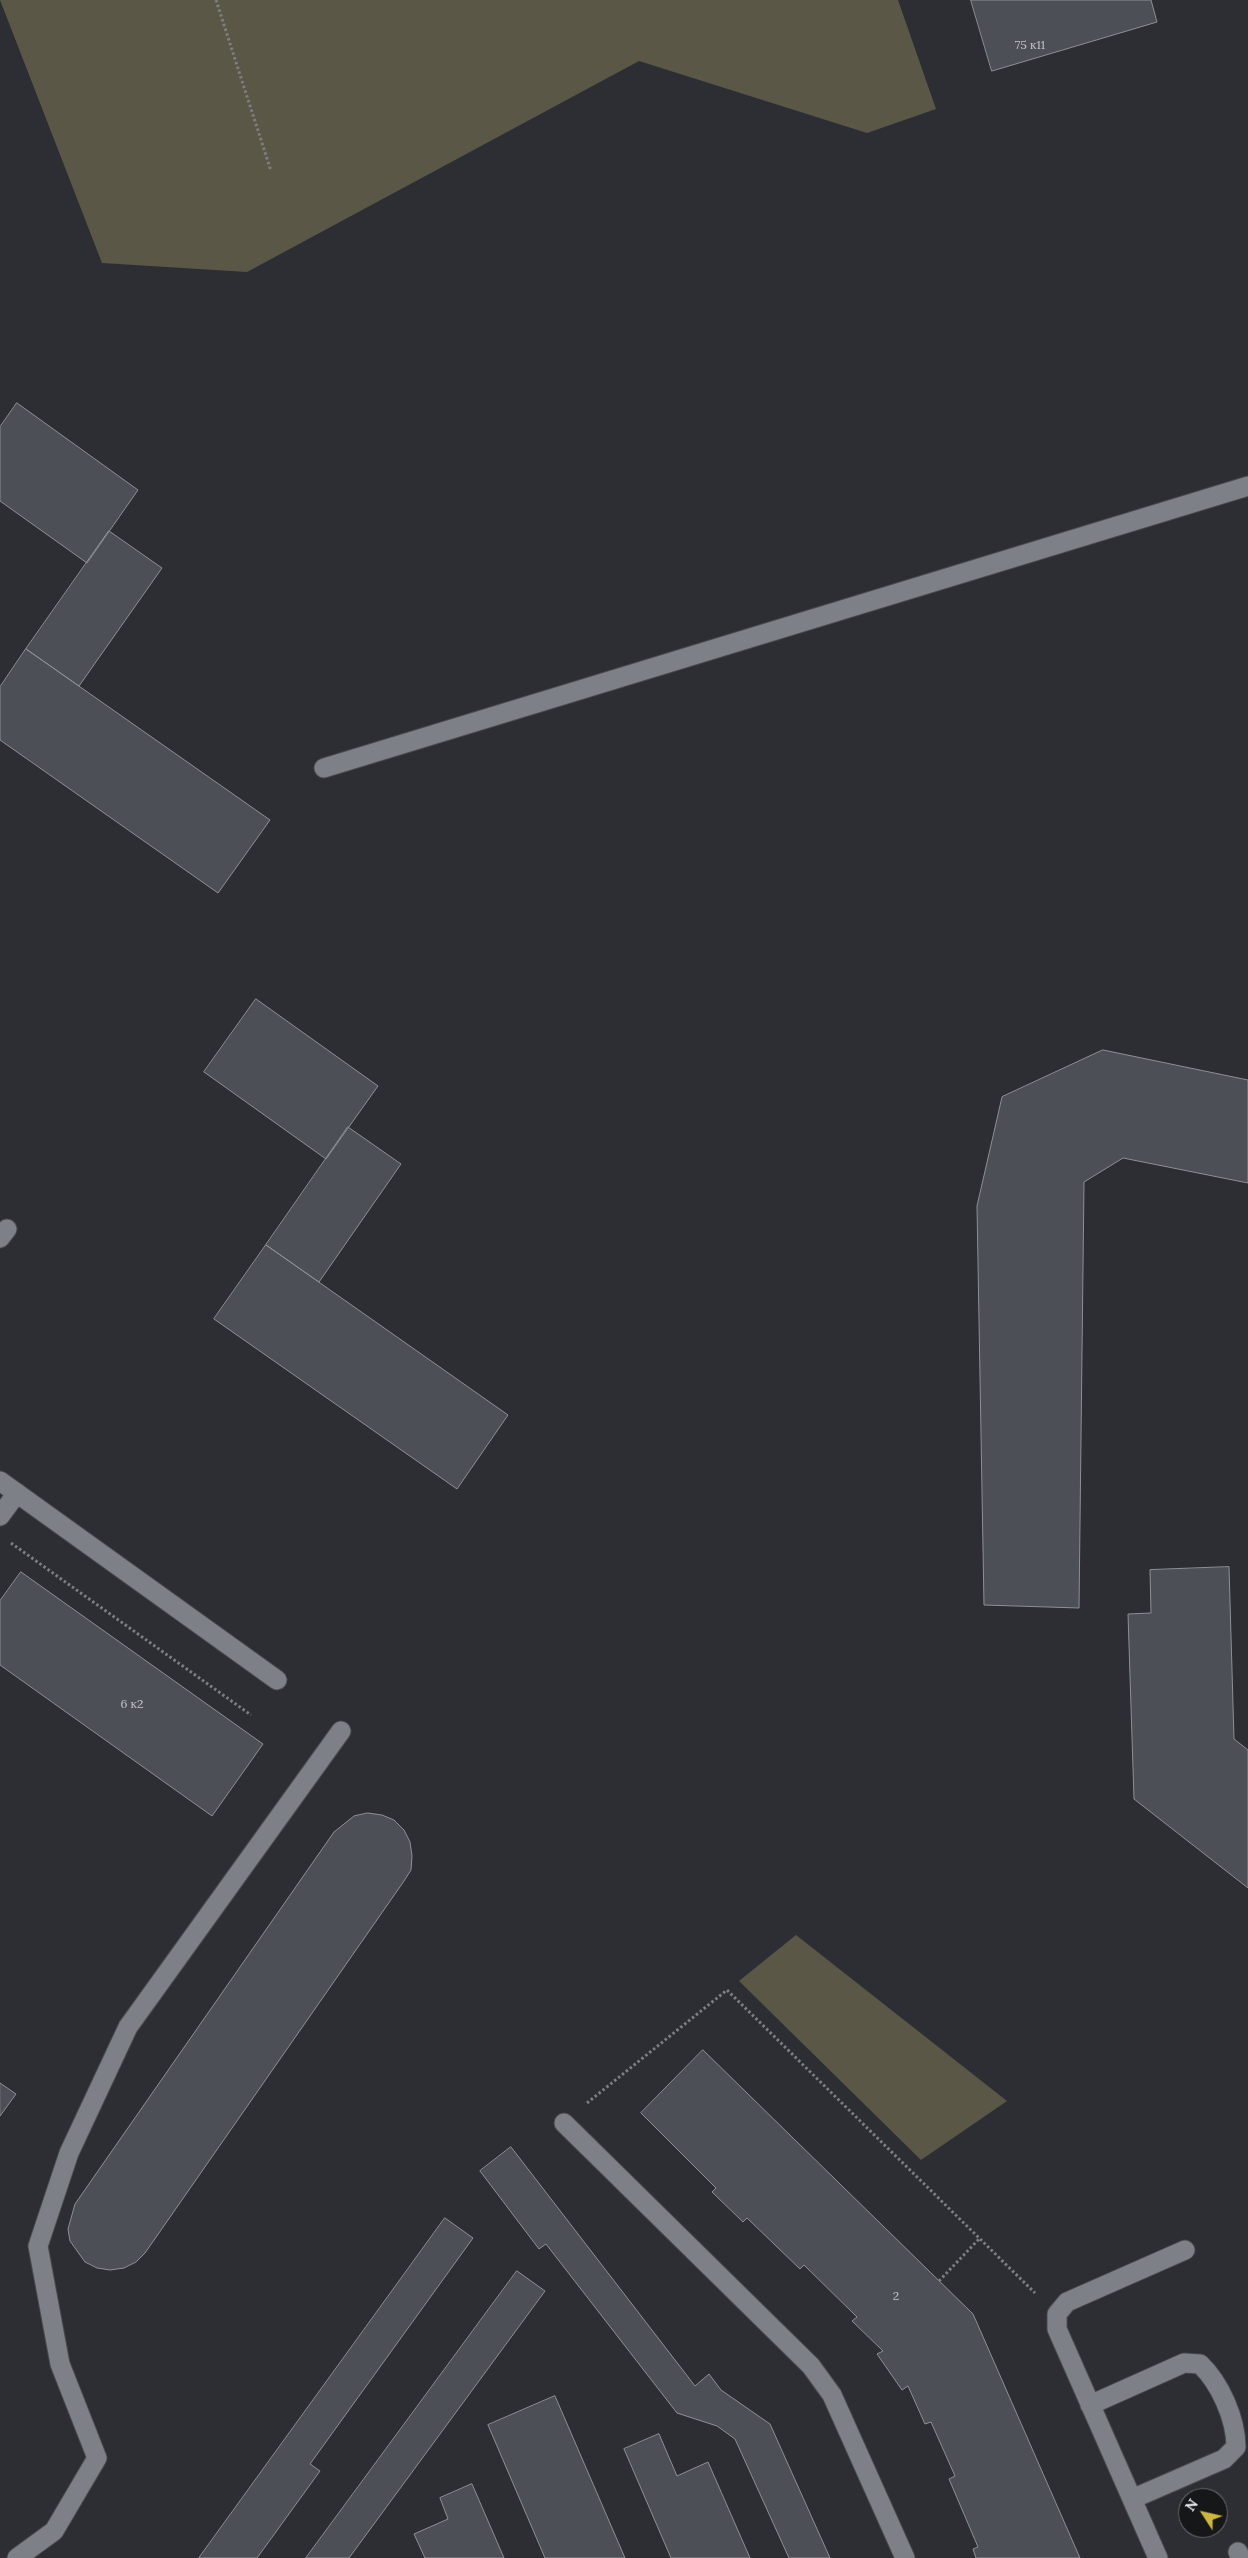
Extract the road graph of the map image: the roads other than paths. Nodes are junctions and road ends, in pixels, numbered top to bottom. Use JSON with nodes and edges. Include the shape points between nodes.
{"nodes":[{"id":1,"x":1248,"y":486,"type":"edge"},
{"id":2,"x":324,"y":768,"type":"dead end"},
{"id":3,"x":0,"y":1480,"type":"edge"},
{"id":4,"x":17,"y":1493,"type":"junction"},
{"id":5,"x":0,"y":1516,"type":"edge"},
{"id":6,"x":277,"y":1680,"type":"dead end"},
{"id":7,"x":341,"y":1731,"type":"dead end"},
{"id":8,"x":564,"y":2123,"type":"road end"},
{"id":9,"x":1184,"y":2250,"type":"dead end"},
{"id":10,"x":1090,"y":2405,"type":"junction"},
{"id":11,"x":1132,"y":2499,"type":"junction"},
{"id":12,"x":17,"y":2558,"type":"edge"},
{"id":13,"x":905,"y":2558,"type":"edge"},
{"id":14,"x":1158,"y":2558,"type":"edge"}],
"edges":[{"from":1,"to":2,"type":"lane"},
{"from":3,"to":4,"type":"lane"},
{"from":4,"to":5,"type":"lane"},
{"from":4,"to":6,"type":"lane"},
{"from":7,"to":12,"type":"lane","via":[[128,2028],[69,2153],[38,2246],[60,2364],[96,2458],[54,2531]]},
{"from":8,"to":13,"type":"lane","via":[[811,2366],[832,2395]]},
{"from":9,"to":10,"type":"lane","via":[[1067,2302],[1057,2314],[1057,2329]]},
{"from":10,"to":11,"type":"lane"},
{"from":10,"to":11,"type":"lane","via":[[1184,2363],[1200,2364],[1212,2375],[1236,2430],[1236,2447],[1224,2459]]},
{"from":11,"to":14,"type":"lane"}]}
